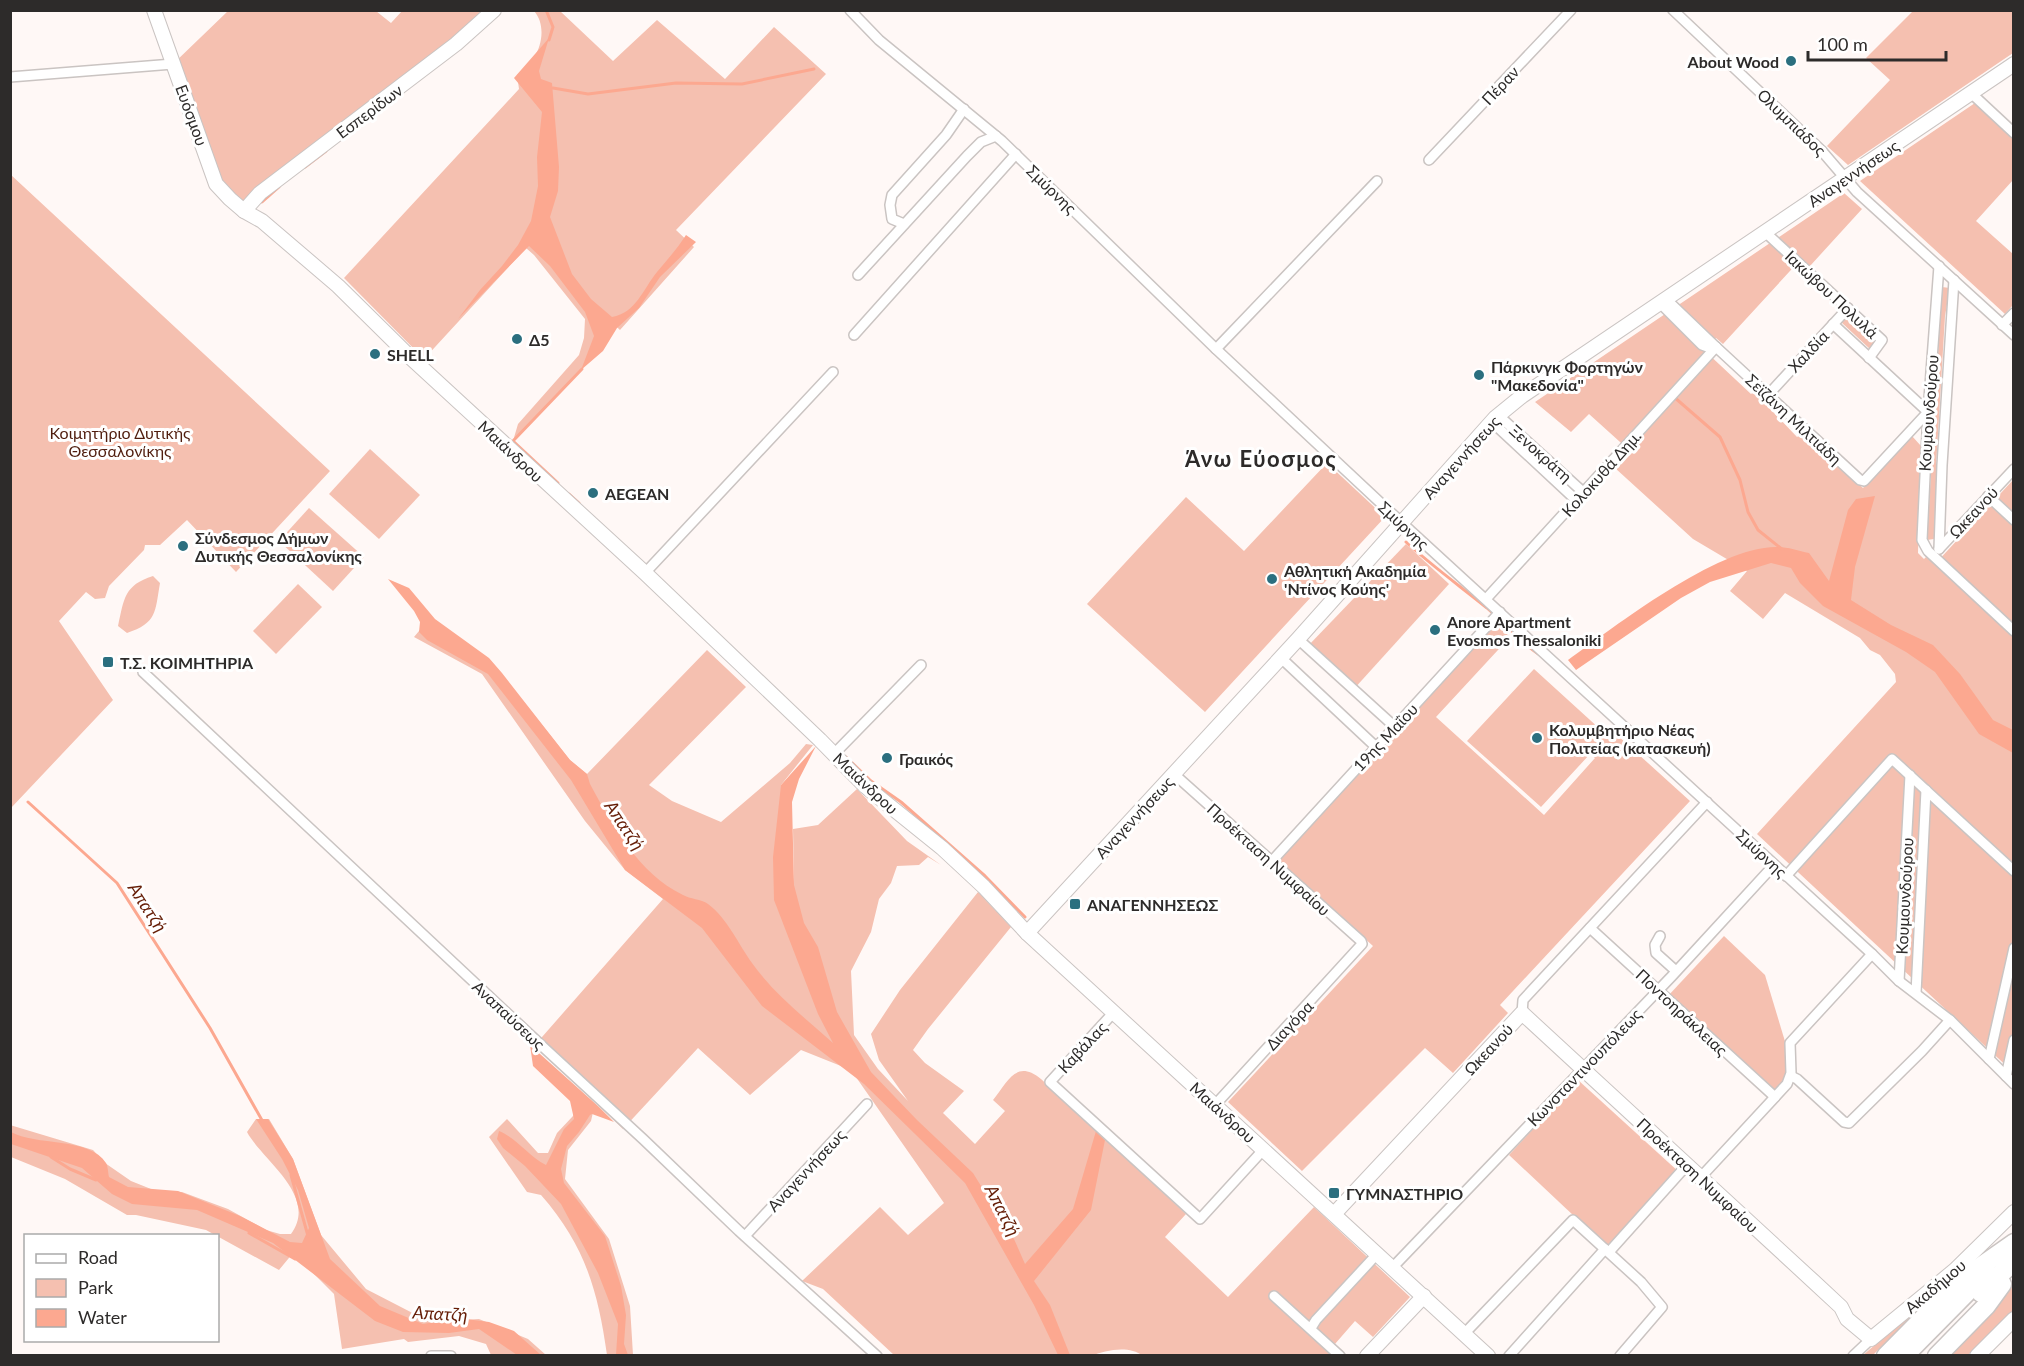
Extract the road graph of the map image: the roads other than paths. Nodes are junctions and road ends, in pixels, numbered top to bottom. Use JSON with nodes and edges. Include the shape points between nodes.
{"nodes":[{"id":1,"x":154,"y":10,"type":"edge"},
{"id":2,"x":494,"y":10,"type":"edge"},
{"id":3,"x":850,"y":10,"type":"edge"},
{"id":4,"x":1571,"y":10,"type":"edge"},
{"id":5,"x":1673,"y":10,"type":"edge"},
{"id":6,"x":173,"y":64,"type":"junction"},
{"id":7,"x":2013,"y":64,"type":"edge"},
{"id":8,"x":10,"y":77,"type":"edge"},
{"id":9,"x":1971,"y":93,"type":"junction"},
{"id":10,"x":964,"y":109,"type":"junction"},
{"id":11,"x":2013,"y":133,"type":"edge"},
{"id":12,"x":996,"y":136,"type":"junction"},
{"id":13,"x":1016,"y":154,"type":"junction"},
{"id":14,"x":1430,"y":160,"type":"dead end"},
{"id":15,"x":1845,"y":179,"type":"junction"},
{"id":16,"x":1377,"y":181,"type":"dead end"},
{"id":17,"x":244,"y":211,"type":"junction"},
{"id":18,"x":904,"y":224,"type":"junction"},
{"id":19,"x":1765,"y":232,"type":"junction"},
{"id":20,"x":1939,"y":266,"type":"junction"},
{"id":21,"x":858,"y":274,"type":"dead end"},
{"id":22,"x":1954,"y":280,"type":"junction"},
{"id":23,"x":1663,"y":301,"type":"junction"},
{"id":24,"x":1848,"y":308,"type":"junction"},
{"id":25,"x":2013,"y":313,"type":"edge"},
{"id":26,"x":1833,"y":324,"type":"junction"},
{"id":27,"x":2002,"y":325,"type":"junction"},
{"id":28,"x":854,"y":335,"type":"dead end"},
{"id":29,"x":2013,"y":335,"type":"edge"},
{"id":30,"x":1716,"y":347,"type":"junction"},
{"id":31,"x":1216,"y":349,"type":"junction"},
{"id":32,"x":1869,"y":358,"type":"junction"},
{"id":33,"x":833,"y":372,"type":"dead end"},
{"id":34,"x":1768,"y":395,"type":"junction"},
{"id":35,"x":1928,"y":412,"type":"junction"},
{"id":36,"x":1494,"y":418,"type":"junction"},
{"id":37,"x":2013,"y":469,"type":"edge"},
{"id":38,"x":1583,"y":492,"type":"junction"},
{"id":39,"x":1988,"y":496,"type":"junction"},
{"id":40,"x":1576,"y":500,"type":"junction"},
{"id":41,"x":2013,"y":520,"type":"edge"},
{"id":42,"x":1402,"y":523,"type":"junction"},
{"id":43,"x":1936,"y":552,"type":"junction"},
{"id":44,"x":645,"y":573,"type":"junction"},
{"id":45,"x":1486,"y":599,"type":"junction"},
{"id":46,"x":1500,"y":612,"type":"junction"},
{"id":47,"x":2013,"y":631,"type":"edge"},
{"id":48,"x":1298,"y":639,"type":"junction"},
{"id":49,"x":1280,"y":657,"type":"junction"},
{"id":50,"x":921,"y":665,"type":"dead end"},
{"id":51,"x":143,"y":672,"type":"dead end"},
{"id":52,"x":1395,"y":727,"type":"junction"},
{"id":53,"x":1376,"y":747,"type":"junction"},
{"id":54,"x":834,"y":754,"type":"junction"},
{"id":55,"x":1174,"y":774,"type":"junction"},
{"id":56,"x":1910,"y":775,"type":"junction"},
{"id":57,"x":1926,"y":790,"type":"junction"},
{"id":58,"x":1707,"y":802,"type":"junction"},
{"id":59,"x":1270,"y":862,"type":"junction"},
{"id":60,"x":1774,"y":865,"type":"junction"},
{"id":61,"x":2013,"y":872,"type":"edge"},
{"id":62,"x":1786,"y":876,"type":"junction"},
{"id":63,"x":1590,"y":928,"type":"junction"},
{"id":64,"x":1027,"y":933,"type":"junction"},
{"id":65,"x":1660,"y":936,"type":"dead end"},
{"id":66,"x":1362,"y":945,"type":"joint"},
{"id":67,"x":2013,"y":948,"type":"edge"},
{"id":68,"x":1872,"y":954,"type":"junction"},
{"id":69,"x":1676,"y":971,"type":"junction"},
{"id":70,"x":1899,"y":981,"type":"junction"},
{"id":71,"x":1658,"y":989,"type":"junction"},
{"id":72,"x":1916,"y":993,"type":"junction"},
{"id":73,"x":1114,"y":1012,"type":"junction"},
{"id":74,"x":1522,"y":1013,"type":"junction"},
{"id":75,"x":1950,"y":1020,"type":"junction"},
{"id":76,"x":2013,"y":1040,"type":"edge"},
{"id":77,"x":1989,"y":1059,"type":"junction"},
{"id":78,"x":1583,"y":1068,"type":"junction"},
{"id":79,"x":1791,"y":1076,"type":"junction"},
{"id":80,"x":2006,"y":1076,"type":"junction"},
{"id":81,"x":2013,"y":1084,"type":"edge"},
{"id":82,"x":1775,"y":1097,"type":"junction"},
{"id":83,"x":867,"y":1104,"type":"dead end"},
{"id":84,"x":1215,"y":1105,"type":"junction"},
{"id":85,"x":1264,"y":1149,"type":"junction"},
{"id":86,"x":1687,"y":1165,"type":"junction"},
{"id":87,"x":1700,"y":1178,"type":"junction"},
{"id":88,"x":2013,"y":1212,"type":"edge"},
{"id":89,"x":1335,"y":1214,"type":"junction"},
{"id":90,"x":745,"y":1236,"type":"junction"},
{"id":91,"x":2013,"y":1244,"type":"edge"},
{"id":92,"x":1607,"y":1251,"type":"junction"},
{"id":93,"x":1378,"y":1253,"type":"junction"},
{"id":94,"x":2013,"y":1261,"type":"edge"},
{"id":95,"x":1393,"y":1267,"type":"junction"},
{"id":96,"x":2013,"y":1268,"type":"edge"},
{"id":97,"x":1274,"y":1296,"type":"dead end"},
{"id":98,"x":1424,"y":1296,"type":"junction"},
{"id":99,"x":2013,"y":1319,"type":"edge"},
{"id":100,"x":1311,"y":1328,"type":"junction"},
{"id":101,"x":1464,"y":1334,"type":"junction"},
{"id":102,"x":1871,"y":1339,"type":"junction"},
{"id":103,"x":431,"y":1356,"type":"edge"},
{"id":104,"x":451,"y":1356,"type":"edge"},
{"id":105,"x":877,"y":1356,"type":"edge"},
{"id":106,"x":1340,"y":1356,"type":"edge"},
{"id":107,"x":1367,"y":1356,"type":"edge"},
{"id":108,"x":1488,"y":1356,"type":"edge"},
{"id":109,"x":1509,"y":1356,"type":"edge"},
{"id":110,"x":1620,"y":1356,"type":"edge"},
{"id":111,"x":1853,"y":1356,"type":"edge"},
{"id":112,"x":1886,"y":1356,"type":"edge"},
{"id":113,"x":1904,"y":1356,"type":"edge"},
{"id":114,"x":1918,"y":1356,"type":"edge"},
{"id":115,"x":1937,"y":1356,"type":"edge"},
{"id":116,"x":1977,"y":1356,"type":"edge"}],
"edges":[{"from":1,"to":6,"type":"street","name":"Ευόσμου"},
{"from":2,"to":17,"type":"street","name":"Εσπερίδων","via":[[456,44],[260,193]]},
{"from":3,"to":10,"type":"street","name":"Σμύρνης","via":[[879,40]]},
{"from":4,"to":14,"type":"street","name":"Πέραν"},
{"from":5,"to":15,"type":"street","name":"Ολυμπιάδος","via":[[1821,150]]},
{"from":6,"to":8,"type":"street"},
{"from":6,"to":17,"type":"street","name":"Ευόσμου","via":[[216,184]]},
{"from":7,"to":9,"type":"street","name":"Αναγεννήσεως"},
{"from":9,"to":11,"type":"street"},
{"from":9,"to":15,"type":"street","name":"Αναγεννήσεως"},
{"from":10,"to":12,"type":"street","name":"Σμύρνης"},
{"from":10,"to":18,"type":"street","via":[[892,195],[892,219]]},
{"from":12,"to":13,"type":"street","name":"Σμύρνης"},
{"from":12,"to":18,"type":"street","via":[[981,142]]},
{"from":13,"to":28,"type":"street"},
{"from":13,"to":31,"type":"street","name":"Σμύρνης"},
{"from":15,"to":19,"type":"street","name":"Αναγεννήσεως"},
{"from":15,"to":20,"type":"street","name":"Ολυμπιάδος"},
{"from":16,"to":31,"type":"street"},
{"from":17,"to":44,"type":"street","name":"Μαιάνδρου","via":[[262,221],[338,286],[414,362]]},
{"from":18,"to":21,"type":"street"},
{"from":19,"to":23,"type":"street","name":"Αναγεννήσεως"},
{"from":19,"to":24,"type":"street","name":"Ιακώβου Πολυλά"},
{"from":20,"to":22,"type":"street","name":"Ολυμπιάδος"},
{"from":20,"to":35,"type":"street","name":"Κουμουνδούρου"},
{"from":22,"to":27,"type":"street","name":"Ολυμπιάδος"},
{"from":22,"to":43,"type":"street","name":"Κουμουνδούρου"},
{"from":23,"to":30,"type":"street","name":"Σεϊζάνη Μιλτιάδη","via":[[1702,345]]},
{"from":23,"to":36,"type":"street","name":"Αναγεννήσεως"},
{"from":24,"to":26,"type":"street","name":"Χαλδία"},
{"from":24,"to":32,"type":"street","name":"Ιακώβου Πολυλά","via":[[1882,340]]},
{"from":25,"to":27,"type":"street"},
{"from":26,"to":32,"type":"street","name":"Ιακώβου Πολυλά"},
{"from":26,"to":34,"type":"street","name":"Χαλδία"},
{"from":27,"to":29,"type":"street","name":"Ολυμπιάδος"},
{"from":30,"to":34,"type":"street","name":"Σεϊζάνη Μιλτιάδη"},
{"from":30,"to":38,"type":"street","name":"Κολοκυθά Δημ."},
{"from":31,"to":42,"type":"street","name":"Σμύρνης"},
{"from":32,"to":35,"type":"street","name":"Ιακώβου Πολυλά"},
{"from":33,"to":44,"type":"street"},
{"from":34,"to":35,"type":"street","name":"Σεϊζάνη Μιλτιάδη","via":[[1860,480],[1866,480]]},
{"from":35,"to":43,"type":"street","name":"Κουμουνδούρου","via":[[1921,535],[1924,546]]},
{"from":36,"to":38,"type":"street","name":"Ξενοκράτη"},
{"from":36,"to":40,"type":"street","name":"Ξενοκράτη"},
{"from":36,"to":42,"type":"street","name":"Αναγεννήσεως"},
{"from":37,"to":39,"type":"street","name":"Ωκεανού"},
{"from":38,"to":40,"type":"street","name":"Κολοκυθά Δημ."},
{"from":39,"to":41,"type":"street"},
{"from":39,"to":43,"type":"street","name":"Ωκεανού"},
{"from":40,"to":45,"type":"street","name":"Κολοκυθά Δημ."},
{"from":42,"to":45,"type":"street","name":"Σμύρνης"},
{"from":42,"to":48,"type":"street","name":"Αναγεννήσεως"},
{"from":43,"to":47,"type":"street"},
{"from":44,"to":54,"type":"street","name":"Μαιάνδρου"},
{"from":45,"to":46,"type":"street","name":"Σμύρνης"},
{"from":46,"to":52,"type":"street","name":"19ης Μαΐου"},
{"from":46,"to":58,"type":"street","name":"Σμύρνης"},
{"from":48,"to":49,"type":"street","name":"Αναγεννήσεως"},
{"from":48,"to":52,"type":"street"},
{"from":49,"to":53,"type":"street"},
{"from":49,"to":55,"type":"street","name":"Αναγεννήσεως"},
{"from":50,"to":54,"type":"street"},
{"from":51,"to":90,"type":"street","name":"Αναπαύσεως"},
{"from":52,"to":53,"type":"street","name":"19ης Μαΐου"},
{"from":53,"to":59,"type":"street","name":"19ης Μαΐου"},
{"from":54,"to":64,"type":"street","name":"Μαιάνδρου","via":[[865,786],[959,864]]},
{"from":55,"to":59,"type":"street","name":"Προέκταση Νυμφαίου"},
{"from":55,"to":64,"type":"street","name":"Αναγεννήσεως"},
{"from":56,"to":57,"type":"street"},
{"from":56,"to":62,"type":"street","via":[[1893,759]]},
{"from":56,"to":70,"type":"street","name":"Κουμουνδούρου"},
{"from":57,"to":61,"type":"street"},
{"from":57,"to":72,"type":"street","name":"Κουμουνδούρου"},
{"from":58,"to":60,"type":"street","name":"Σμύρνης"},
{"from":58,"to":63,"type":"street","name":"Ωκεανού"},
{"from":59,"to":66,"type":"street","name":"Προέκταση Νυμφαίου"},
{"from":60,"to":62,"type":"street","name":"Σμύρνης"},
{"from":60,"to":69,"type":"street","name":"Κωνσταντινουπόλεως"},
{"from":62,"to":68,"type":"street","name":"Σμύρνης"},
{"from":63,"to":71,"type":"street","name":"Ποντοηράκλειας"},
{"from":63,"to":74,"type":"street","name":"Ωκεανού","via":[[1523,1000]]},
{"from":64,"to":73,"type":"street","name":"Μαιάνδρου"},
{"from":65,"to":69,"type":"street","via":[[1656,953]]},
{"from":66,"to":84,"type":"street","name":"Διαγόρα"},
{"from":67,"to":77,"type":"street"},
{"from":68,"to":70,"type":"street","name":"Σμύρνης"},
{"from":68,"to":79,"type":"street","via":[[1790,1043]]},
{"from":69,"to":71,"type":"street","name":"Κωνσταντινουπόλεως"},
{"from":70,"to":72,"type":"street","name":"Σμύρνης"},
{"from":71,"to":78,"type":"street","name":"Κωνσταντινουπόλεως"},
{"from":71,"to":82,"type":"street","name":"Ποντοηράκλειας"},
{"from":72,"to":75,"type":"street","name":"Σμύρνης"},
{"from":73,"to":84,"type":"street","name":"Μαιάνδρου"},
{"from":73,"to":85,"type":"street","name":"Καβάλας","via":[[1050,1082],[1200,1219]]},
{"from":74,"to":78,"type":"street","name":"Προέκταση Νυμφαίου"},
{"from":74,"to":89,"type":"street","name":"Ωκεανού"},
{"from":75,"to":77,"type":"street","name":"Σμύρνης"},
{"from":75,"to":79,"type":"street","via":[[1849,1123]]},
{"from":76,"to":80,"type":"street"},
{"from":77,"to":80,"type":"street","name":"Σμύρνης"},
{"from":78,"to":86,"type":"street","name":"Προέκταση Νυμφαίου"},
{"from":78,"to":95,"type":"street","name":"Κωνσταντινουπόλεως"},
{"from":79,"to":82,"type":"street"},
{"from":80,"to":81,"type":"street","name":"Σμύρνης"},
{"from":82,"to":87,"type":"street"},
{"from":83,"to":90,"type":"street","name":"Αναγεννήσεως"},
{"from":84,"to":85,"type":"street","name":"Μαιάνδρου"},
{"from":85,"to":89,"type":"street","name":"Μαιάνδρου"},
{"from":86,"to":87,"type":"street","name":"Προέκταση Νυμφαίου"},
{"from":86,"to":92,"type":"street"},
{"from":87,"to":102,"type":"street","name":"Προέκταση Νυμφαίου"},
{"from":88,"to":102,"type":"street","name":"Ακαδήμου","via":[[1955,1270]]},
{"from":89,"to":93,"type":"street","name":"Μαιάνδρου"},
{"from":90,"to":105,"type":"street","name":"Αναπαύσεως"},
{"from":91,"to":112,"type":"highway","via":[[1960,1281]]},
{"from":91,"to":113,"type":"highway"},
{"from":92,"to":101,"type":"street","via":[[1574,1220]]},
{"from":92,"to":109,"type":"street"},
{"from":92,"to":110,"type":"street","via":[[1662,1307]]},
{"from":93,"to":95,"type":"street","name":"Μαιάνδρου"},
{"from":93,"to":100,"type":"street"},
{"from":94,"to":114,"type":"highway"},
{"from":95,"to":98,"type":"street","name":"Μαιάνδρου"},
{"from":96,"to":115,"type":"highway","via":[[1986,1306]]},
{"from":97,"to":100,"type":"street"},
{"from":98,"to":101,"type":"street","name":"Μαιάνδρου"},
{"from":98,"to":107,"type":"street"},
{"from":99,"to":116,"type":"street"},
{"from":100,"to":106,"type":"street"},
{"from":101,"to":108,"type":"street","name":"Μαιάνδρου"},
{"from":102,"to":111,"type":"street","name":"Ακαδήμου"},
{"from":103,"to":104,"type":"street"}]}
